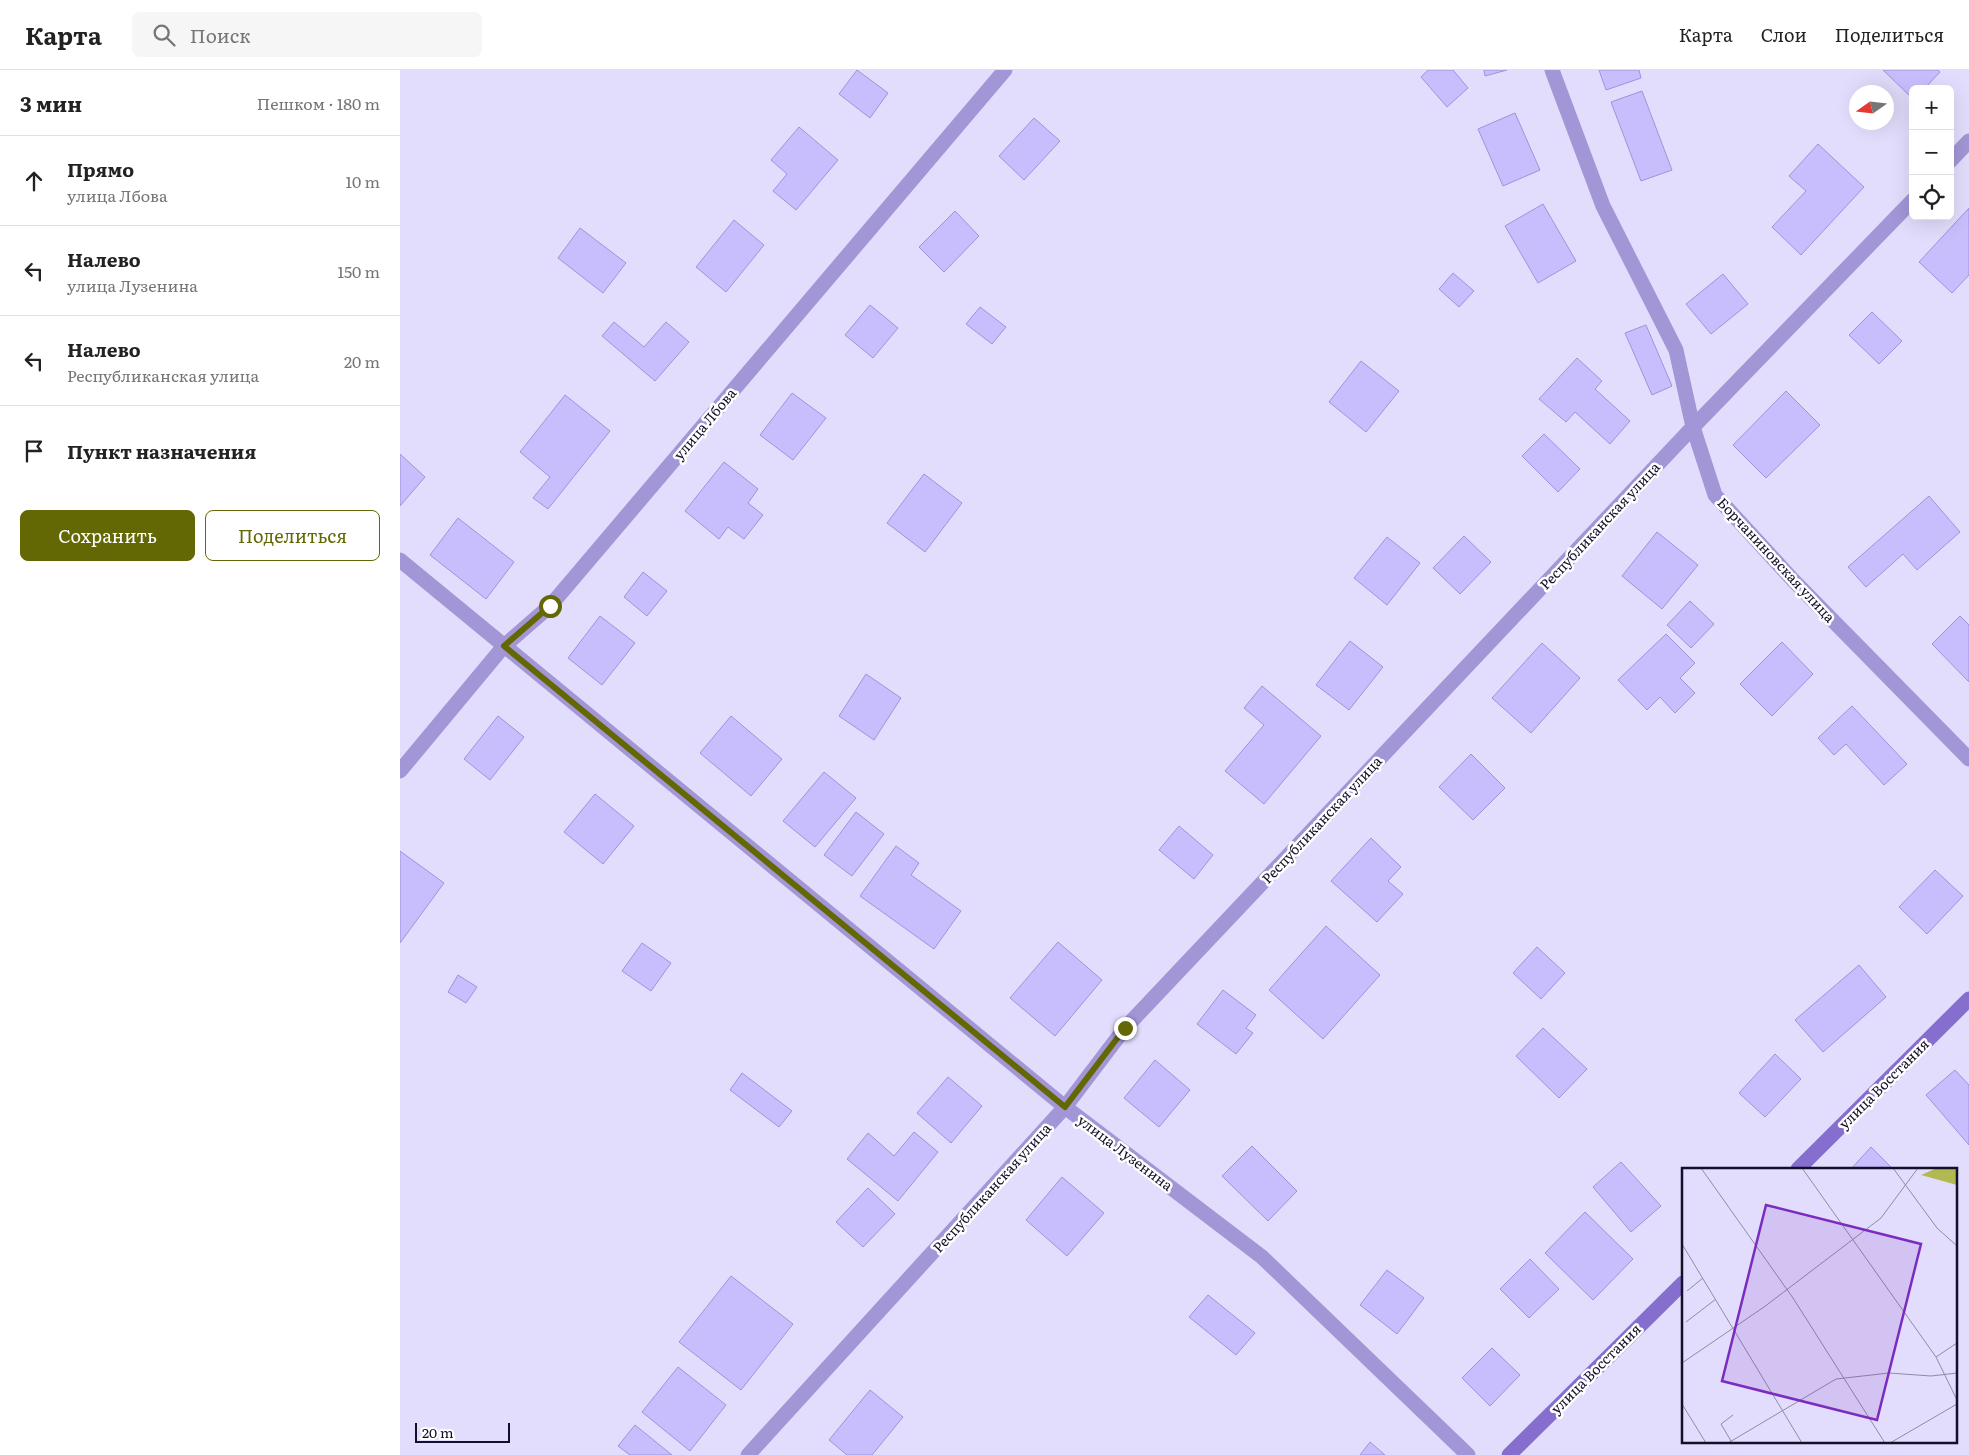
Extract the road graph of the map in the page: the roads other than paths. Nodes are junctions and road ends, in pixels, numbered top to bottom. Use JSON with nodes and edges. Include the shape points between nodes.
{"nodes":[{"id":1,"x":1004,"y":70,"type":"edge"},
{"id":2,"x":1552,"y":70,"type":"edge"},
{"id":3,"x":1969,"y":141,"type":"edge"},
{"id":4,"x":1954,"y":157,"type":"edge"},
{"id":5,"x":1909,"y":204,"type":"edge"},
{"id":6,"x":1693,"y":428,"type":"junction"},
{"id":7,"x":400,"y":560,"type":"edge"},
{"id":8,"x":504,"y":646,"type":"junction"},
{"id":9,"x":1969,"y":759,"type":"edge"},
{"id":10,"x":400,"y":771,"type":"edge"},
{"id":11,"x":1969,"y":999,"type":"edge"},
{"id":12,"x":1065,"y":1107,"type":"junction"},
{"id":13,"x":1799,"y":1168,"type":"edge"},
{"id":14,"x":1682,"y":1284,"type":"edge"},
{"id":15,"x":748,"y":1455,"type":"edge"},
{"id":16,"x":1468,"y":1455,"type":"edge"},
{"id":17,"x":1509,"y":1455,"type":"edge"}],
"edges":[{"from":1,"to":8,"type":"street","name":"улица Лбова","via":[[550,606]]},
{"from":2,"to":6,"type":"street","name":"Борчаниновская улица","via":[[1603,206],[1676,350]]},
{"from":3,"to":4,"type":"street"},
{"from":5,"to":6,"type":"street","name":"Республиканская улица"},
{"from":6,"to":9,"type":"street","name":"Борчаниновская улица","via":[[1715,496]]},
{"from":6,"to":12,"type":"street","name":"Республиканская улица","via":[[1125,1028]]},
{"from":7,"to":8,"type":"street","name":"улица Лузенина"},
{"from":8,"to":10,"type":"street","name":"улица Лбова"},
{"from":8,"to":12,"type":"street","name":"улица Лузенина"},
{"from":11,"to":13,"type":"street","name":"улица Восстания"},
{"from":12,"to":15,"type":"street","name":"Республиканская улица"},
{"from":12,"to":16,"type":"street","name":"улица Лузенина","via":[[1262,1257]]},
{"from":14,"to":17,"type":"street","name":"улица Восстания"}]}
